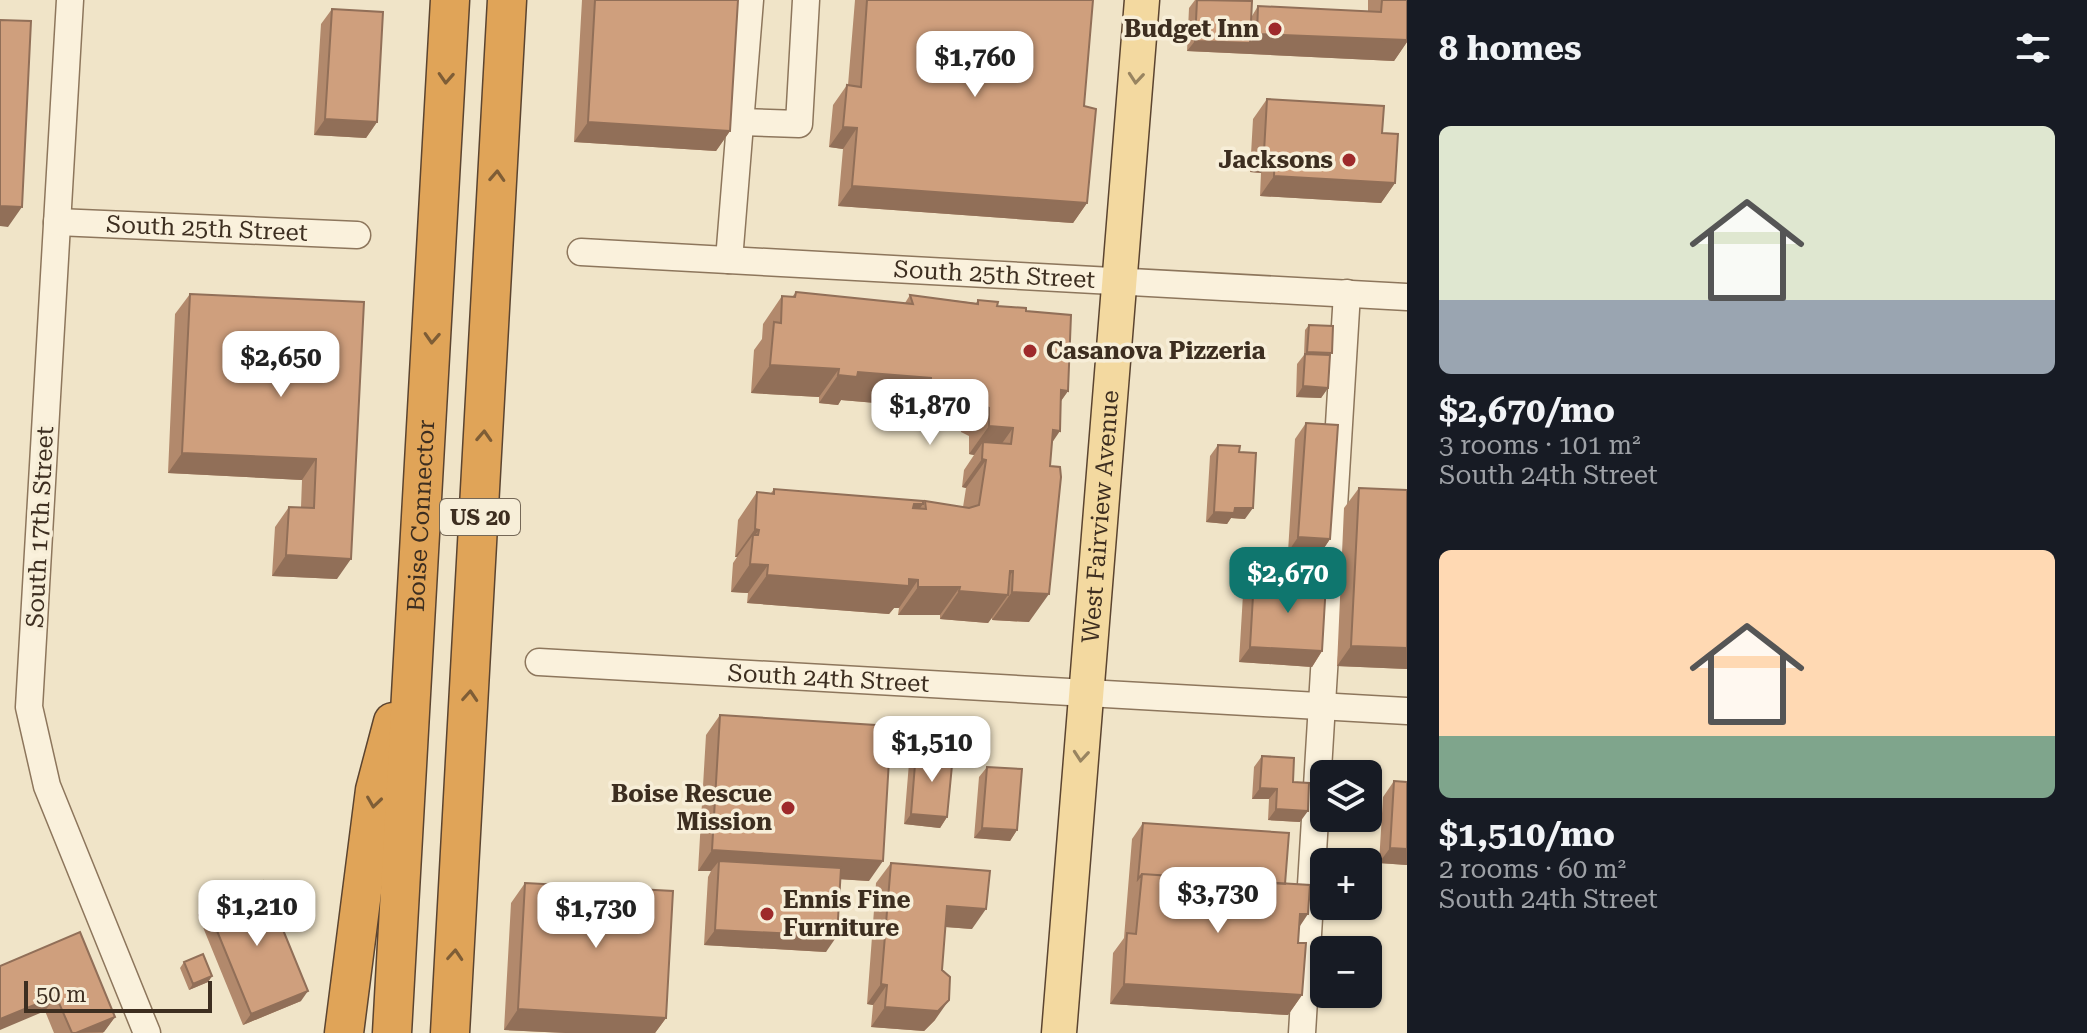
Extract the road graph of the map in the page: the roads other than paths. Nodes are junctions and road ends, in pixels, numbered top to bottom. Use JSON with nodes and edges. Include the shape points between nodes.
{"nodes":[{"id":1,"x":70,"y":0,"type":"edge"},
{"id":2,"x":450,"y":0,"type":"edge"},
{"id":3,"x":507,"y":0,"type":"edge"},
{"id":4,"x":750,"y":0,"type":"edge"},
{"id":5,"x":806,"y":0,"type":"edge"},
{"id":6,"x":1142,"y":0,"type":"edge"},
{"id":7,"x":741,"y":122,"type":"junction"},
{"id":8,"x":57,"y":222,"type":"junction"},
{"id":9,"x":357,"y":235,"type":"dead end"},
{"id":10,"x":581,"y":252,"type":"dead end"},
{"id":11,"x":729,"y":260,"type":"junction"},
{"id":12,"x":1119,"y":281,"type":"junction"},
{"id":13,"x":1347,"y":293,"type":"junction"},
{"id":14,"x":1407,"y":297,"type":"edge"},
{"id":15,"x":413,"y":646,"type":"junction"},
{"id":16,"x":539,"y":662,"type":"dead end"},
{"id":17,"x":1086,"y":693,"type":"junction"},
{"id":18,"x":1322,"y":706,"type":"junction"},
{"id":19,"x":1407,"y":711,"type":"edge"},
{"id":20,"x":147,"y":1033,"type":"edge"},
{"id":21,"x":344,"y":1033,"type":"edge"},
{"id":22,"x":392,"y":1033,"type":"edge"},
{"id":23,"x":450,"y":1033,"type":"edge"},
{"id":24,"x":1059,"y":1033,"type":"edge"},
{"id":25,"x":1302,"y":1033,"type":"edge"}],
"edges":[{"from":1,"to":8,"type":"street","name":"South 17th Street"},
{"from":2,"to":15,"type":"highway","name":"Boise Connector","number":"US 20","one_way":true},
{"from":23,"to":3,"type":"highway","number":"US 20","one_way":true},
{"from":4,"to":7,"type":"street"},
{"from":5,"to":7,"type":"street","via":[[799,124]]},
{"from":6,"to":12,"type":"main road","name":"West Fairview Avenue","one_way":true},
{"from":7,"to":11,"type":"street"},
{"from":8,"to":9,"type":"street","name":"South 25th Street"},
{"from":8,"to":20,"type":"street","name":"South 17th Street","via":[[29,707],[47,786]]},
{"from":10,"to":11,"type":"street","name":"South 25th Street"},
{"from":11,"to":12,"type":"street","name":"South 25th Street"},
{"from":12,"to":13,"type":"street","name":"South 25th Street"},
{"from":12,"to":17,"type":"main road","name":"West Fairview Avenue"},
{"from":13,"to":14,"type":"street","name":"South 25th Street"},
{"from":13,"to":18,"type":"street"},
{"from":15,"to":21,"type":"highway","one_way":true,"via":[[375,790]]},
{"from":15,"to":22,"type":"highway","name":"Boise Connector","number":"US 20"},
{"from":16,"to":17,"type":"street","name":"South 24th Street"},
{"from":17,"to":18,"type":"street","name":"South 24th Street"},
{"from":17,"to":24,"type":"main road","name":"West Fairview Avenue","one_way":true},
{"from":18,"to":19,"type":"street","name":"South 24th Street"},
{"from":18,"to":25,"type":"street"}]}
